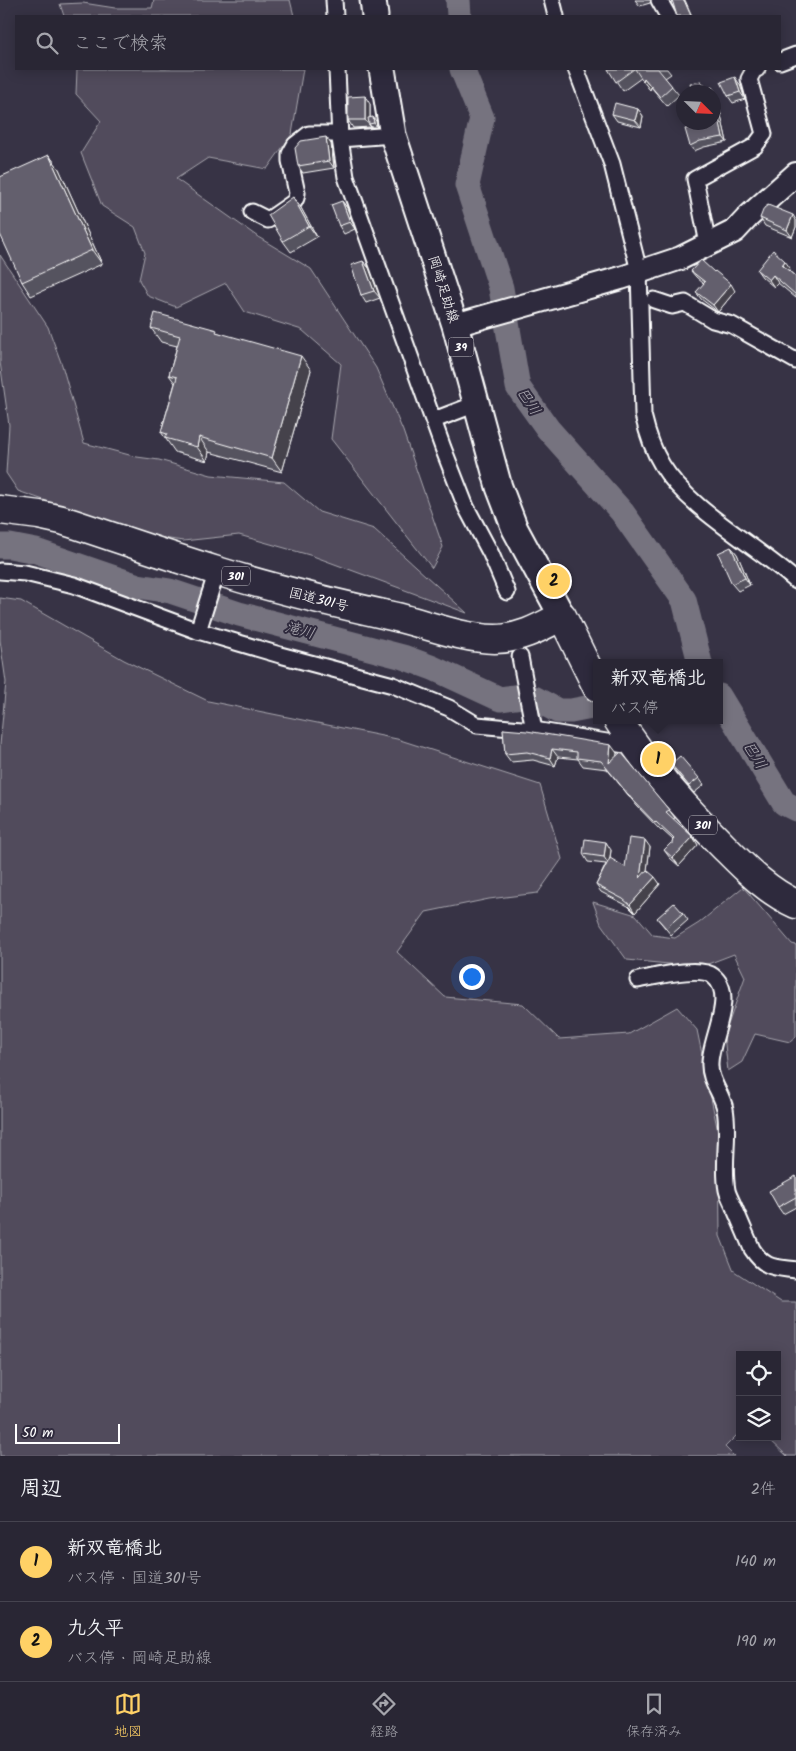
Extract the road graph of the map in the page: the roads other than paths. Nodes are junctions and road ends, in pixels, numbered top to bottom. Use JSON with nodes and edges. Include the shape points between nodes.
{"nodes":[{"id":1,"x":334,"y":0,"type":"edge"},
{"id":2,"x":373,"y":0,"type":"edge"},
{"id":3,"x":552,"y":0,"type":"edge"},
{"id":4,"x":659,"y":0,"type":"edge"},
{"id":5,"x":335,"y":15,"type":"edge"},
{"id":6,"x":375,"y":15,"type":"edge"},
{"id":7,"x":556,"y":15,"type":"edge"},
{"id":8,"x":667,"y":15,"type":"edge"},
{"id":9,"x":796,"y":55,"type":"edge"},
{"id":10,"x":781,"y":61,"type":"edge"},
{"id":11,"x":337,"y":70,"type":"edge"},
{"id":12,"x":382,"y":70,"type":"edge"},
{"id":13,"x":576,"y":70,"type":"edge"},
{"id":14,"x":754,"y":70,"type":"edge"},
{"id":15,"x":394,"y":135,"type":"junction"},
{"id":16,"x":340,"y":137,"type":"junction"},
{"id":17,"x":796,"y":174,"type":"edge"},
{"id":18,"x":252,"y":212,"type":"dead end"},
{"id":19,"x":708,"y":244,"type":"junction"},
{"id":20,"x":630,"y":274,"type":"junction"},
{"id":21,"x":654,"y":300,"type":"dead end"},
{"id":22,"x":466,"y":322,"type":"junction"},
{"id":23,"x":796,"y":361,"type":"edge"},
{"id":24,"x":476,"y":404,"type":"junction"},
{"id":25,"x":434,"y":420,"type":"junction"},
{"id":26,"x":0,"y":510,"type":"edge"},
{"id":27,"x":0,"y":571,"type":"edge"},
{"id":28,"x":217,"y":571,"type":"junction"},
{"id":29,"x":796,"y":581,"type":"edge"},
{"id":30,"x":507,"y":592,"type":"dead end"},
{"id":31,"x":562,"y":616,"type":"junction"},
{"id":32,"x":198,"y":631,"type":"junction"},
{"id":33,"x":520,"y":657,"type":"dead end"},
{"id":34,"x":593,"y":679,"type":"edge"},
{"id":35,"x":533,"y":724,"type":"junction"},
{"id":36,"x":627,"y":732,"type":"edge"},
{"id":37,"x":796,"y":904,"type":"edge"},
{"id":38,"x":638,"y":980,"type":"dead end"},
{"id":39,"x":796,"y":1270,"type":"edge"}],
"edges":[{"from":1,"to":5,"type":"street"},
{"from":2,"to":6,"type":"main road"},
{"from":3,"to":7,"type":"street"},
{"from":4,"to":8,"type":"street"},
{"from":9,"to":10,"type":"street"},
{"from":11,"to":16,"type":"street"},
{"from":12,"to":15,"type":"main road","name":"岡崎足助線","number":"39"},
{"from":13,"to":20,"type":"street","via":[[612,164]]},
{"from":14,"to":19,"type":"street","via":[[749,79],[764,134],[755,146],[695,179]]},
{"from":15,"to":16,"type":"street"},
{"from":15,"to":22,"type":"main road","name":"岡崎足助線","number":"39"},
{"from":16,"to":18,"type":"street","via":[[309,134],[295,145],[290,154],[297,193],[294,202],[268,220]]},
{"from":16,"to":25,"type":"street","via":[[346,177]]},
{"from":17,"to":19,"type":"street","via":[[735,231]]},
{"from":19,"to":20,"type":"street","via":[[681,258]]},
{"from":20,"to":22,"type":"street"},
{"from":20,"to":29,"type":"street","via":[[643,415],[662,466],[696,504]]},
{"from":21,"to":23,"type":"street","via":[[672,306],[685,304],[713,320],[732,325]]},
{"from":22,"to":24,"type":"main road","name":"岡崎足助線","number":"39"},
{"from":24,"to":25,"type":"street"},
{"from":24,"to":31,"type":"main road","name":"岡崎足助線","number":"39","via":[[499,487],[515,529]]},
{"from":25,"to":30,"type":"street","via":[[466,507]]},
{"from":26,"to":28,"type":"highway","name":"国道301号","number":"301","via":[[62,520]]},
{"from":27,"to":32,"type":"street","via":[[25,573],[74,585]]},
{"from":28,"to":31,"type":"highway","name":"国道301号","number":"301","via":[[475,637],[514,637],[532,632]]},
{"from":28,"to":32,"type":"street"},
{"from":31,"to":34,"type":"highway"},
{"from":32,"to":35,"type":"street","via":[[393,685],[449,708],[477,725]]},
{"from":33,"to":35,"type":"street"},
{"from":35,"to":36,"type":"street"},
{"from":36,"to":37,"type":"highway","number":"301","via":[[666,786],[748,871],[768,889]]},
{"from":38,"to":39,"type":"street","via":[[678,972],[705,972],[719,982],[723,991],[722,1011],[710,1062],[711,1077],[725,1108],[727,1190],[757,1257],[770,1267]]}]}
